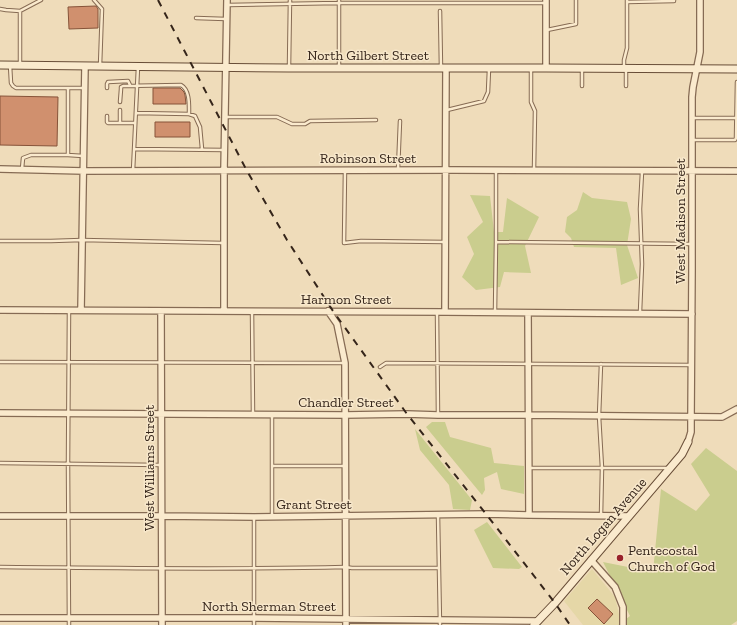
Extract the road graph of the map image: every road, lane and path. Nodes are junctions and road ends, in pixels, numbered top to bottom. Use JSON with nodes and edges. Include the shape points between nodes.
{"nodes":[{"id":1,"x":41,"y":0,"type":"edge"},
{"id":2,"x":94,"y":0,"type":"edge"},
{"id":3,"x":290,"y":0,"type":"edge"},
{"id":4,"x":576,"y":0,"type":"edge"},
{"id":5,"x":674,"y":0,"type":"edge"},
{"id":6,"x":700,"y":0,"type":"edge"},
{"id":7,"x":627,"y":1,"type":"edge"},
{"id":8,"x":227,"y":2,"type":"edge"},
{"id":9,"x":339,"y":2,"type":"edge"},
{"id":10,"x":546,"y":2,"type":"edge"},
{"id":11,"x":290,"y":4,"type":"junction"},
{"id":12,"x":0,"y":9,"type":"edge"},
{"id":13,"x":440,"y":10,"type":"dead end"},
{"id":14,"x":20,"y":11,"type":"junction"},
{"id":15,"x":196,"y":18,"type":"dead end"},
{"id":16,"x":227,"y":19,"type":"junction"},
{"id":17,"x":546,"y":30,"type":"junction"},
{"id":18,"x":0,"y":65,"type":"edge"},
{"id":19,"x":10,"y":65,"type":"junction"},
{"id":20,"x":20,"y":65,"type":"junction"},
{"id":21,"x":85,"y":66,"type":"junction"},
{"id":22,"x":100,"y":66,"type":"junction"},
{"id":23,"x":138,"y":66,"type":"junction"},
{"id":24,"x":226,"y":67,"type":"junction"},
{"id":25,"x":288,"y":68,"type":"junction"},
{"id":26,"x":339,"y":68,"type":"junction"},
{"id":27,"x":443,"y":68,"type":"junction"},
{"id":28,"x":489,"y":68,"type":"junction"},
{"id":29,"x":532,"y":68,"type":"junction"},
{"id":30,"x":546,"y":68,"type":"junction"},
{"id":31,"x":582,"y":68,"type":"junction"},
{"id":32,"x":625,"y":69,"type":"junction"},
{"id":33,"x":696,"y":69,"type":"junction"},
{"id":34,"x":737,"y":69,"type":"edge"},
{"id":35,"x":737,"y":82,"type":"edge"},
{"id":36,"x":137,"y":85,"type":"junction"},
{"id":37,"x":130,"y":86,"type":"junction"},
{"id":38,"x":582,"y":86,"type":"dead end"},
{"id":39,"x":626,"y":86,"type":"dead end"},
{"id":40,"x":68,"y":88,"type":"junction"},
{"id":41,"x":85,"y":88,"type":"junction"},
{"id":42,"x":107,"y":88,"type":"dead end"},
{"id":43,"x":120,"y":102,"type":"dead end"},
{"id":44,"x":120,"y":110,"type":"dead end"},
{"id":45,"x":446,"y":110,"type":"junction"},
{"id":46,"x":136,"y":113,"type":"junction"},
{"id":47,"x":189,"y":114,"type":"junction"},
{"id":48,"x":107,"y":116,"type":"dead end"},
{"id":49,"x":225,"y":117,"type":"junction"},
{"id":50,"x":692,"y":118,"type":"junction"},
{"id":51,"x":736,"y":118,"type":"edge"},
{"id":52,"x":376,"y":120,"type":"dead end"},
{"id":53,"x":400,"y":121,"type":"dead end"},
{"id":54,"x":120,"y":123,"type":"junction"},
{"id":55,"x":135,"y":123,"type":"junction"},
{"id":56,"x":692,"y":140,"type":"junction"},
{"id":57,"x":134,"y":149,"type":"junction"},
{"id":58,"x":202,"y":149,"type":"junction"},
{"id":59,"x":225,"y":150,"type":"junction"},
{"id":60,"x":68,"y":155,"type":"junction"},
{"id":61,"x":83,"y":156,"type":"junction"},
{"id":62,"x":0,"y":169,"type":"edge"},
{"id":63,"x":22,"y":169,"type":"junction"},
{"id":64,"x":224,"y":170,"type":"junction"},
{"id":65,"x":345,"y":170,"type":"junction"},
{"id":66,"x":398,"y":170,"type":"junction"},
{"id":67,"x":446,"y":170,"type":"junction"},
{"id":68,"x":496,"y":170,"type":"junction"},
{"id":69,"x":534,"y":170,"type":"junction"},
{"id":70,"x":84,"y":171,"type":"junction"},
{"id":71,"x":133,"y":171,"type":"junction"},
{"id":72,"x":642,"y":171,"type":"junction"},
{"id":73,"x":737,"y":171,"type":"edge"},
{"id":74,"x":692,"y":172,"type":"junction"},
{"id":75,"x":82,"y":240,"type":"junction"},
{"id":76,"x":0,"y":241,"type":"edge"},
{"id":77,"x":445,"y":242,"type":"junction"},
{"id":78,"x":496,"y":242,"type":"junction"},
{"id":79,"x":224,"y":243,"type":"junction"},
{"id":80,"x":641,"y":243,"type":"junction"},
{"id":81,"x":692,"y":244,"type":"junction"},
{"id":82,"x":0,"y":310,"type":"edge"},
{"id":83,"x":70,"y":310,"type":"junction"},
{"id":84,"x":81,"y":310,"type":"junction"},
{"id":85,"x":224,"y":310,"type":"junction"},
{"id":86,"x":161,"y":311,"type":"junction"},
{"id":87,"x":252,"y":311,"type":"junction"},
{"id":88,"x":328,"y":311,"type":"junction"},
{"id":89,"x":437,"y":312,"type":"junction"},
{"id":90,"x":445,"y":312,"type":"junction"},
{"id":91,"x":495,"y":313,"type":"junction"},
{"id":92,"x":528,"y":313,"type":"junction"},
{"id":93,"x":640,"y":314,"type":"junction"},
{"id":94,"x":692,"y":314,"type":"junction"},
{"id":95,"x":0,"y":362,"type":"edge"},
{"id":96,"x":69,"y":363,"type":"junction"},
{"id":97,"x":161,"y":363,"type":"junction"},
{"id":98,"x":253,"y":363,"type":"junction"},
{"id":99,"x":345,"y":363,"type":"junction"},
{"id":100,"x":437,"y":363,"type":"junction"},
{"id":101,"x":529,"y":364,"type":"junction"},
{"id":102,"x":602,"y":364,"type":"junction"},
{"id":103,"x":691,"y":366,"type":"junction"},
{"id":104,"x":380,"y":368,"type":"dead end"},
{"id":105,"x":737,"y":409,"type":"edge"},
{"id":106,"x":0,"y":413,"type":"edge"},
{"id":107,"x":69,"y":413,"type":"junction"},
{"id":108,"x":161,"y":414,"type":"junction"},
{"id":109,"x":253,"y":414,"type":"junction"},
{"id":110,"x":272,"y":414,"type":"junction"},
{"id":111,"x":345,"y":415,"type":"junction"},
{"id":112,"x":438,"y":415,"type":"junction"},
{"id":113,"x":529,"y":415,"type":"junction"},
{"id":114,"x":600,"y":416,"type":"junction"},
{"id":115,"x":691,"y":416,"type":"junction"},
{"id":116,"x":688,"y":442,"type":"joint"},
{"id":117,"x":0,"y":463,"type":"edge"},
{"id":118,"x":68,"y":464,"type":"junction"},
{"id":119,"x":161,"y":465,"type":"junction"},
{"id":120,"x":272,"y":466,"type":"junction"},
{"id":121,"x":345,"y":466,"type":"junction"},
{"id":122,"x":529,"y":468,"type":"junction"},
{"id":123,"x":602,"y":468,"type":"junction"},
{"id":124,"x":670,"y":468,"type":"junction"},
{"id":125,"x":438,"y":514,"type":"junction"},
{"id":126,"x":529,"y":515,"type":"junction"},
{"id":127,"x":0,"y":516,"type":"edge"},
{"id":128,"x":69,"y":516,"type":"junction"},
{"id":129,"x":161,"y":516,"type":"junction"},
{"id":130,"x":272,"y":516,"type":"junction"},
{"id":131,"x":345,"y":516,"type":"junction"},
{"id":132,"x":601,"y":516,"type":"junction"},
{"id":133,"x":628,"y":516,"type":"junction"},
{"id":134,"x":254,"y":517,"type":"junction"},
{"id":135,"x":592,"y":560,"type":"junction"},
{"id":136,"x":0,"y":567,"type":"edge"},
{"id":137,"x":69,"y":567,"type":"junction"},
{"id":138,"x":345,"y":567,"type":"junction"},
{"id":139,"x":162,"y":568,"type":"junction"},
{"id":140,"x":439,"y":568,"type":"junction"},
{"id":141,"x":255,"y":569,"type":"junction"},
{"id":142,"x":0,"y":618,"type":"edge"},
{"id":143,"x":69,"y":618,"type":"junction"},
{"id":144,"x":162,"y":618,"type":"junction"},
{"id":145,"x":254,"y":618,"type":"junction"},
{"id":146,"x":346,"y":622,"type":"edge"},
{"id":147,"x":440,"y":622,"type":"edge"},
{"id":148,"x":536,"y":623,"type":"edge"},
{"id":149,"x":69,"y":625,"type":"edge"},
{"id":150,"x":162,"y":625,"type":"edge"},
{"id":151,"x":254,"y":625,"type":"edge"},
{"id":152,"x":623,"y":625,"type":"edge"}],
"edges":[{"from":1,"to":14,"type":"lane"},
{"from":2,"to":22,"type":"lane","via":[[102,9]]},
{"from":3,"to":11,"type":"lane"},
{"from":4,"to":17,"type":"lane","via":[[576,24]]},
{"from":5,"to":7,"type":"lane"},
{"from":6,"to":33,"type":"street","name":"West Madison Street","via":[[700,52]]},
{"from":7,"to":32,"type":"lane"},
{"from":8,"to":11,"type":"lane"},
{"from":8,"to":16,"type":"street"},
{"from":9,"to":10,"type":"lane"},
{"from":9,"to":11,"type":"lane"},
{"from":9,"to":26,"type":"lane"},
{"from":10,"to":17,"type":"street"},
{"from":11,"to":25,"type":"lane"},
{"from":12,"to":14,"type":"lane"},
{"from":13,"to":27,"type":"lane"},
{"from":14,"to":20,"type":"lane"},
{"from":15,"to":16,"type":"lane"},
{"from":16,"to":24,"type":"street"},
{"from":17,"to":30,"type":"street"},
{"from":18,"to":19,"type":"main road","name":"North Gilbert Street"},
{"from":19,"to":20,"type":"main road","name":"North Gilbert Street"},
{"from":19,"to":40,"type":"lane","via":[[11,83],[16,88]]},
{"from":20,"to":21,"type":"main road","name":"North Gilbert Street"},
{"from":21,"to":22,"type":"main road","name":"North Gilbert Street"},
{"from":21,"to":41,"type":"street"},
{"from":22,"to":23,"type":"main road","name":"North Gilbert Street"},
{"from":23,"to":24,"type":"main road","name":"North Gilbert Street"},
{"from":23,"to":36,"type":"lane"},
{"from":24,"to":25,"type":"main road","name":"North Gilbert Street"},
{"from":24,"to":49,"type":"street"},
{"from":25,"to":26,"type":"main road","name":"North Gilbert Street"},
{"from":26,"to":27,"type":"main road","name":"North Gilbert Street"},
{"from":27,"to":28,"type":"main road","name":"North Gilbert Street"},
{"from":27,"to":45,"type":"street"},
{"from":28,"to":29,"type":"main road","name":"North Gilbert Street"},
{"from":28,"to":45,"type":"lane","via":[[488,92],[484,101]]},
{"from":29,"to":30,"type":"main road","name":"North Gilbert Street"},
{"from":29,"to":69,"type":"lane","via":[[531,102],[535,111]]},
{"from":30,"to":31,"type":"main road","name":"North Gilbert Street"},
{"from":31,"to":32,"type":"main road","name":"North Gilbert Street"},
{"from":31,"to":38,"type":"lane"},
{"from":32,"to":33,"type":"main road","name":"North Gilbert Street"},
{"from":32,"to":39,"type":"lane"},
{"from":33,"to":34,"type":"main road","name":"North Gilbert Street"},
{"from":33,"to":50,"type":"street","name":"West Madison Street"},
{"from":35,"to":51,"type":"lane"},
{"from":36,"to":37,"type":"lane"},
{"from":36,"to":46,"type":"lane"},
{"from":36,"to":47,"type":"lane","via":[[184,86]]},
{"from":37,"to":42,"type":"lane","via":[[128,81],[108,82]]},
{"from":37,"to":43,"type":"lane","via":[[121,87]]},
{"from":40,"to":41,"type":"lane"},
{"from":40,"to":60,"type":"lane"},
{"from":41,"to":61,"type":"street"},
{"from":44,"to":54,"type":"lane"},
{"from":45,"to":67,"type":"street"},
{"from":46,"to":47,"type":"lane"},
{"from":46,"to":55,"type":"lane"},
{"from":47,"to":58,"type":"lane","via":[[195,116],[200,127]]},
{"from":48,"to":54,"type":"lane","via":[[108,123]]},
{"from":49,"to":52,"type":"lane","via":[[277,117],[292,124],[305,124],[310,121]]},
{"from":49,"to":59,"type":"street"},
{"from":50,"to":51,"type":"lane"},
{"from":50,"to":56,"type":"street","name":"West Madison Street"},
{"from":51,"to":56,"type":"lane","via":[[735,140]]},
{"from":53,"to":66,"type":"lane"},
{"from":54,"to":55,"type":"lane"},
{"from":55,"to":57,"type":"lane"},
{"from":56,"to":74,"type":"street","name":"West Madison Street"},
{"from":57,"to":58,"type":"lane"},
{"from":57,"to":71,"type":"lane"},
{"from":58,"to":59,"type":"lane"},
{"from":59,"to":64,"type":"street"},
{"from":60,"to":61,"type":"lane"},
{"from":60,"to":63,"type":"lane","via":[[31,155],[23,158]]},
{"from":61,"to":70,"type":"street"},
{"from":62,"to":63,"type":"street","name":"Robinson Street"},
{"from":63,"to":70,"type":"street","name":"Robinson Street"},
{"from":64,"to":65,"type":"street","name":"Robinson Street"},
{"from":64,"to":71,"type":"street","name":"Robinson Street"},
{"from":64,"to":79,"type":"street"},
{"from":65,"to":66,"type":"street","name":"Robinson Street"},
{"from":65,"to":77,"type":"lane","via":[[344,243]]},
{"from":66,"to":67,"type":"street","name":"Robinson Street"},
{"from":67,"to":68,"type":"street","name":"Robinson Street"},
{"from":67,"to":77,"type":"street"},
{"from":68,"to":69,"type":"street","name":"Robinson Street"},
{"from":68,"to":78,"type":"lane"},
{"from":69,"to":72,"type":"street","name":"Robinson Street"},
{"from":70,"to":71,"type":"street","name":"Robinson Street"},
{"from":70,"to":75,"type":"street"},
{"from":72,"to":74,"type":"street","name":"Robinson Street"},
{"from":72,"to":80,"type":"lane"},
{"from":73,"to":74,"type":"street","name":"Robinson Street"},
{"from":74,"to":81,"type":"street","name":"West Madison Street"},
{"from":75,"to":76,"type":"lane"},
{"from":75,"to":79,"type":"lane"},
{"from":75,"to":84,"type":"street"},
{"from":77,"to":90,"type":"street"},
{"from":78,"to":80,"type":"lane"},
{"from":78,"to":91,"type":"lane"},
{"from":79,"to":85,"type":"street"},
{"from":80,"to":81,"type":"lane"},
{"from":80,"to":93,"type":"lane"},
{"from":81,"to":94,"type":"street","name":"West Madison Street"},
{"from":82,"to":83,"type":"street","name":"Harmon Street"},
{"from":83,"to":84,"type":"street","name":"Harmon Street"},
{"from":83,"to":96,"type":"lane"},
{"from":84,"to":86,"type":"street","name":"Harmon Street"},
{"from":85,"to":86,"type":"street","name":"Harmon Street"},
{"from":85,"to":87,"type":"street","name":"Harmon Street"},
{"from":86,"to":97,"type":"street","name":"West Williams Street"},
{"from":87,"to":88,"type":"street","name":"Harmon Street"},
{"from":87,"to":98,"type":"lane"},
{"from":88,"to":89,"type":"street","name":"Harmon Street"},
{"from":88,"to":99,"type":"street","via":[[338,324]]},
{"from":89,"to":90,"type":"street","name":"Harmon Street"},
{"from":89,"to":100,"type":"lane"},
{"from":90,"to":91,"type":"street","name":"Harmon Street"},
{"from":91,"to":92,"type":"street","name":"Harmon Street"},
{"from":92,"to":93,"type":"street","name":"Harmon Street"},
{"from":92,"to":101,"type":"street"},
{"from":93,"to":94,"type":"street","name":"Harmon Street"},
{"from":94,"to":103,"type":"street","name":"West Madison Street"},
{"from":95,"to":96,"type":"lane"},
{"from":96,"to":97,"type":"lane"},
{"from":96,"to":107,"type":"lane"},
{"from":97,"to":98,"type":"lane"},
{"from":97,"to":108,"type":"street","name":"West Williams Street"},
{"from":98,"to":99,"type":"lane"},
{"from":98,"to":109,"type":"lane"},
{"from":99,"to":111,"type":"street"},
{"from":100,"to":101,"type":"lane"},
{"from":100,"to":104,"type":"lane","via":[[386,363]]},
{"from":100,"to":112,"type":"lane"},
{"from":101,"to":102,"type":"lane"},
{"from":101,"to":113,"type":"street"},
{"from":102,"to":103,"type":"lane"},
{"from":102,"to":114,"type":"lane"},
{"from":103,"to":115,"type":"street","name":"West Madison Street"},
{"from":105,"to":115,"type":"street","via":[[722,417]]},
{"from":106,"to":107,"type":"street","name":"Chandler Street"},
{"from":107,"to":108,"type":"street","name":"Chandler Street"},
{"from":107,"to":118,"type":"lane"},
{"from":108,"to":109,"type":"street","name":"Chandler Street"},
{"from":108,"to":119,"type":"street","name":"West Williams Street"},
{"from":109,"to":110,"type":"street","name":"Chandler Street"},
{"from":110,"to":111,"type":"street","name":"Chandler Street"},
{"from":110,"to":120,"type":"lane"},
{"from":111,"to":112,"type":"street","name":"Chandler Street"},
{"from":111,"to":121,"type":"street"},
{"from":112,"to":113,"type":"street","name":"Chandler Street"},
{"from":113,"to":114,"type":"street","name":"Chandler Street"},
{"from":113,"to":122,"type":"street"},
{"from":114,"to":115,"type":"street","name":"Chandler Street"},
{"from":114,"to":123,"type":"lane"},
{"from":115,"to":116,"type":"street","name":"West Madison Street"},
{"from":116,"to":124,"type":"main road","name":"North Logan Avenue"},
{"from":117,"to":118,"type":"lane"},
{"from":118,"to":119,"type":"lane"},
{"from":118,"to":128,"type":"lane"},
{"from":119,"to":129,"type":"street","name":"West Williams Street"},
{"from":120,"to":121,"type":"lane"},
{"from":120,"to":130,"type":"lane"},
{"from":121,"to":131,"type":"street"},
{"from":122,"to":123,"type":"lane"},
{"from":122,"to":126,"type":"street"},
{"from":123,"to":124,"type":"lane"},
{"from":123,"to":132,"type":"lane"},
{"from":124,"to":133,"type":"main road","name":"North Logan Avenue"},
{"from":125,"to":126,"type":"street","name":"Grant Street"},
{"from":125,"to":131,"type":"street","name":"Grant Street"},
{"from":125,"to":140,"type":"lane"},
{"from":126,"to":132,"type":"street","name":"Grant Street"},
{"from":127,"to":128,"type":"street","name":"Grant Street"},
{"from":128,"to":129,"type":"street","name":"Grant Street"},
{"from":128,"to":137,"type":"lane"},
{"from":129,"to":134,"type":"street","name":"Grant Street"},
{"from":129,"to":139,"type":"street","name":"West Williams Street"},
{"from":130,"to":131,"type":"street","name":"Grant Street"},
{"from":130,"to":134,"type":"street","name":"Grant Street"},
{"from":131,"to":138,"type":"street"},
{"from":132,"to":133,"type":"street","name":"Grant Street"},
{"from":133,"to":135,"type":"main road","name":"North Logan Avenue"},
{"from":134,"to":141,"type":"lane"},
{"from":135,"to":148,"type":"main road","name":"North Logan Avenue"},
{"from":135,"to":152,"type":"street","via":[[615,587],[624,607]]},
{"from":136,"to":137,"type":"lane"},
{"from":137,"to":139,"type":"lane"},
{"from":137,"to":143,"type":"lane"},
{"from":138,"to":140,"type":"lane"},
{"from":138,"to":141,"type":"lane"},
{"from":138,"to":146,"type":"street"},
{"from":139,"to":141,"type":"lane"},
{"from":139,"to":144,"type":"street","name":"West Williams Street"},
{"from":140,"to":147,"type":"lane"},
{"from":141,"to":145,"type":"lane"},
{"from":142,"to":143,"type":"street","name":"North Sherman Street"},
{"from":143,"to":144,"type":"street","name":"North Sherman Street"},
{"from":143,"to":149,"type":"lane"},
{"from":144,"to":145,"type":"street","name":"North Sherman Street"},
{"from":144,"to":150,"type":"street","name":"West Williams Street"},
{"from":145,"to":146,"type":"street","name":"North Sherman Street"},
{"from":145,"to":151,"type":"lane"},
{"from":146,"to":147,"type":"street","name":"North Sherman Street"},
{"from":147,"to":148,"type":"street","name":"North Sherman Street"}]}
